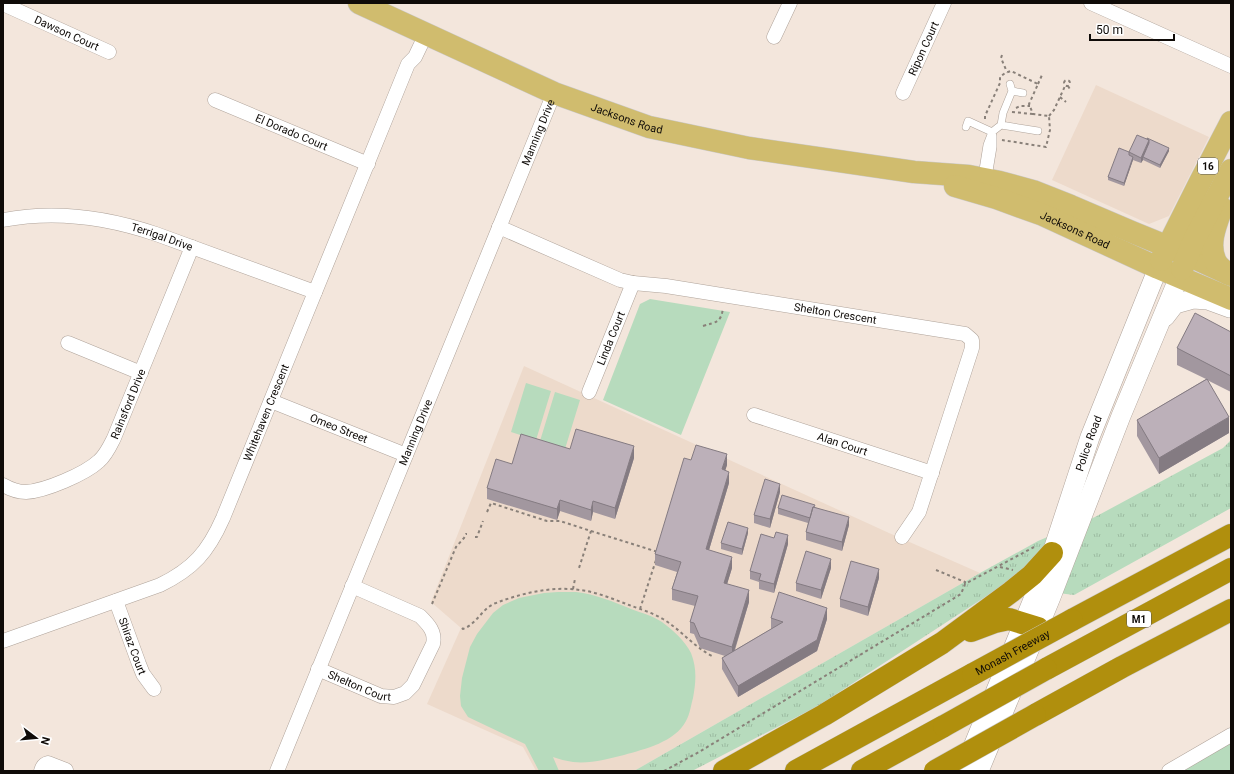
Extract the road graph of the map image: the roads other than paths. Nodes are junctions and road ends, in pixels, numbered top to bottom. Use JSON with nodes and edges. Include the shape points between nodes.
{"nodes":[{"id":1,"x":359,"y":3,"type":"edge"},
{"id":2,"x":790,"y":3,"type":"edge"},
{"id":3,"x":944,"y":3,"type":"edge"},
{"id":4,"x":1091,"y":3,"type":"edge"},
{"id":5,"x":3,"y":4,"type":"edge"},
{"id":6,"x":422,"y":32,"type":"junction"},
{"id":7,"x":774,"y":37,"type":"dead end"},
{"id":8,"x":109,"y":52,"type":"dead end"},
{"id":9,"x":1231,"y":66,"type":"edge"},
{"id":10,"x":1010,"y":84,"type":"dead end"},
{"id":11,"x":1012,"y":91,"type":"junction"},
{"id":12,"x":554,"y":93,"type":"junction"},
{"id":13,"x":903,"y":93,"type":"dead end"},
{"id":14,"x":1023,"y":93,"type":"dead end"},
{"id":15,"x":215,"y":100,"type":"dead end"},
{"id":16,"x":1231,"y":122,"type":"edge"},
{"id":17,"x":1001,"y":125,"type":"junction"},
{"id":18,"x":966,"y":127,"type":"dead end"},
{"id":19,"x":1038,"y":131,"type":"dead end"},
{"id":20,"x":992,"y":132,"type":"junction"},
{"id":21,"x":368,"y":164,"type":"junction"},
{"id":22,"x":1231,"y":170,"type":"edge"},
{"id":23,"x":914,"y":172,"type":"junction"},
{"id":24,"x":984,"y":179,"type":"junction"},
{"id":25,"x":1231,"y":185,"type":"edge"},
{"id":26,"x":3,"y":220,"type":"edge"},
{"id":27,"x":499,"y":227,"type":"junction"},
{"id":28,"x":1168,"y":246,"type":"junction"},
{"id":29,"x":192,"y":247,"type":"junction"},
{"id":30,"x":1188,"y":255,"type":"junction"},
{"id":31,"x":1158,"y":268,"type":"junction"},
{"id":32,"x":1229,"y":274,"type":"edge"},
{"id":33,"x":1179,"y":277,"type":"junction"},
{"id":34,"x":633,"y":284,"type":"junction"},
{"id":35,"x":315,"y":292,"type":"junction"},
{"id":36,"x":1231,"y":299,"type":"edge"},
{"id":37,"x":1231,"y":308,"type":"edge"},
{"id":38,"x":1160,"y":323,"type":"junction"},
{"id":39,"x":68,"y":343,"type":"dead end"},
{"id":40,"x":141,"y":373,"type":"junction"},
{"id":41,"x":589,"y":392,"type":"dead end"},
{"id":42,"x":271,"y":401,"type":"junction"},
{"id":43,"x":754,"y":415,"type":"dead end"},
{"id":44,"x":1121,"y":416,"type":"junction"},
{"id":45,"x":1090,"y":437,"type":"junction"},
{"id":46,"x":406,"y":455,"type":"junction"},
{"id":47,"x":932,"y":473,"type":"junction"},
{"id":48,"x":3,"y":485,"type":"edge"},
{"id":49,"x":1231,"y":535,"type":"edge"},
{"id":50,"x":902,"y":537,"type":"dead end"},
{"id":51,"x":1046,"y":549,"type":"junction"},
{"id":52,"x":1231,"y":569,"type":"edge"},
{"id":53,"x":352,"y":586,"type":"junction"},
{"id":54,"x":116,"y":601,"type":"junction"},
{"id":55,"x":1231,"y":610,"type":"edge"},
{"id":56,"x":1031,"y":626,"type":"junction"},
{"id":57,"x":3,"y":641,"type":"edge"},
{"id":58,"x":942,"y":643,"type":"junction"},
{"id":59,"x":318,"y":668,"type":"junction"},
{"id":60,"x":154,"y":689,"type":"dead end"},
{"id":61,"x":1231,"y":736,"type":"edge"},
{"id":62,"x":66,"y":770,"type":"edge"},
{"id":63,"x":41,"y":771,"type":"edge"},
{"id":64,"x":277,"y":771,"type":"edge"},
{"id":65,"x":724,"y":771,"type":"edge"},
{"id":66,"x":796,"y":771,"type":"edge"},
{"id":67,"x":862,"y":771,"type":"edge"},
{"id":68,"x":935,"y":771,"type":"edge"},
{"id":69,"x":963,"y":771,"type":"edge"},
{"id":70,"x":979,"y":771,"type":"edge"},
{"id":71,"x":1169,"y":771,"type":"edge"}],
"edges":[{"from":1,"to":6,"type":"main road","name":"Jacksons Road"},
{"from":2,"to":7,"type":"street"},
{"from":3,"to":13,"type":"street","name":"Ripon Court"},
{"from":4,"to":9,"type":"street"},
{"from":5,"to":8,"type":"street","name":"Dawson Court"},
{"from":6,"to":12,"type":"main road","name":"Jacksons Road"},
{"from":6,"to":21,"type":"street","name":"Whitehaven Crescent","via":[[415,57],[408,64]]},
{"from":10,"to":11,"type":"lane"},
{"from":11,"to":14,"type":"lane"},
{"from":11,"to":17,"type":"lane"},
{"from":12,"to":23,"type":"main road","name":"Jacksons Road","via":[[656,128],[749,148]]},
{"from":12,"to":27,"type":"street","name":"Manning Drive"},
{"from":15,"to":21,"type":"street","name":"El Dorado Court"},
{"from":16,"to":28,"type":"main road","name":"Police Road","number":"16"},
{"from":17,"to":19,"type":"lane"},
{"from":17,"to":20,"type":"lane"},
{"from":18,"to":20,"type":"lane","via":[[968,121]]},
{"from":20,"to":24,"type":"lane","via":[[987,146]]},
{"from":21,"to":35,"type":"street","name":"Whitehaven Crescent"},
{"from":22,"to":30,"type":"main road","name":"Police Road","number":"16"},
{"from":23,"to":24,"type":"main road","name":"Jacksons Road"},
{"from":23,"to":31,"type":"main road","name":"Jacksons Road","via":[[1043,215]]},
{"from":24,"to":28,"type":"main road","name":"Jacksons Road","via":[[1033,191]]},
{"from":25,"to":32,"type":"main road","via":[[1214,228],[1212,248],[1216,262]]},
{"from":26,"to":29,"type":"street","name":"Terrigal Drive","via":[[54,215],[95,218],[133,226]]},
{"from":27,"to":34,"type":"street","name":"Shelton Crescent","via":[[612,278]]},
{"from":27,"to":46,"type":"street","name":"Manning Drive"},
{"from":28,"to":30,"type":"main road","name":"Jacksons Road"},
{"from":28,"to":31,"type":"main road","name":"Police Road","number":"16"},
{"from":29,"to":35,"type":"street","name":"Terrigal Drive"},
{"from":29,"to":40,"type":"street","name":"Rainsford Drive"},
{"from":30,"to":32,"type":"main road","name":"Jacksons Road"},
{"from":30,"to":33,"type":"main road","name":"Police Road","number":"16"},
{"from":31,"to":33,"type":"main road","name":"Jacksons Road"},
{"from":31,"to":45,"type":"main road","name":"Police Road","number":"16"},
{"from":33,"to":36,"type":"main road","name":"Jacksons Road"},
{"from":33,"to":38,"type":"main road","name":"Police Road","number":"16"},
{"from":34,"to":41,"type":"street","name":"Linda Court"},
{"from":34,"to":47,"type":"street","name":"Shelton Crescent","via":[[726,295],[965,334],[972,340],[972,348]]},
{"from":35,"to":42,"type":"street","name":"Whitehaven Crescent"},
{"from":37,"to":38,"type":"main road","via":[[1208,300],[1186,300],[1175,304]]},
{"from":38,"to":44,"type":"main road","name":"Police Road","number":"16"},
{"from":39,"to":40,"type":"street"},
{"from":40,"to":48,"type":"street","name":"Rainsford Drive","via":[[114,438],[99,461],[84,472],[39,490],[17,491]]},
{"from":42,"to":46,"type":"street","name":"Omeo Street"},
{"from":42,"to":54,"type":"street","name":"Whitehaven Crescent","via":[[223,518],[207,548],[192,564],[172,579],[147,591]]},
{"from":43,"to":47,"type":"street","name":"Alan Court"},
{"from":44,"to":45,"type":"main road","via":[[1099,449],[1092,448]]},
{"from":44,"to":56,"type":"main road","name":"Police Road","number":"16"},
{"from":45,"to":51,"type":"main road","name":"Police Road","number":"16"},
{"from":46,"to":53,"type":"street","name":"Manning Drive"},
{"from":47,"to":50,"type":"street","name":"Shelton Crescent","via":[[919,512]]},
{"from":49,"to":66,"type":"highway","name":"Monash Freeway","bridge":true},
{"from":51,"to":56,"type":"main road","name":"Police Road","number":"16"},
{"from":51,"to":58,"type":"highway","via":[[1032,575]]},
{"from":52,"to":67,"type":"highway","number":"M1","bridge":true},
{"from":53,"to":59,"type":"street","name":"Manning Drive"},
{"from":53,"to":59,"type":"street","name":"Shelton Court","via":[[420,616],[429,625],[433,644],[413,685],[405,693],[394,698],[381,696]]},
{"from":54,"to":57,"type":"street","name":"Whitehaven Crescent"},
{"from":54,"to":60,"type":"street","name":"Shiraz Court","via":[[143,674]]},
{"from":55,"to":68,"type":"highway","bridge":true,"via":[[1122,667]]},
{"from":56,"to":58,"type":"highway","via":[[1009,619]]},
{"from":56,"to":69,"type":"main road","name":"Police Road","number":"16"},
{"from":56,"to":70,"type":"main road","name":"Police Road","number":"16"},
{"from":58,"to":65,"type":"highway","via":[[824,715]]},
{"from":59,"to":64,"type":"street","name":"Manning Drive"},
{"from":61,"to":71,"type":"street"},
{"from":62,"to":63,"type":"street","via":[[46,764]]}]}
